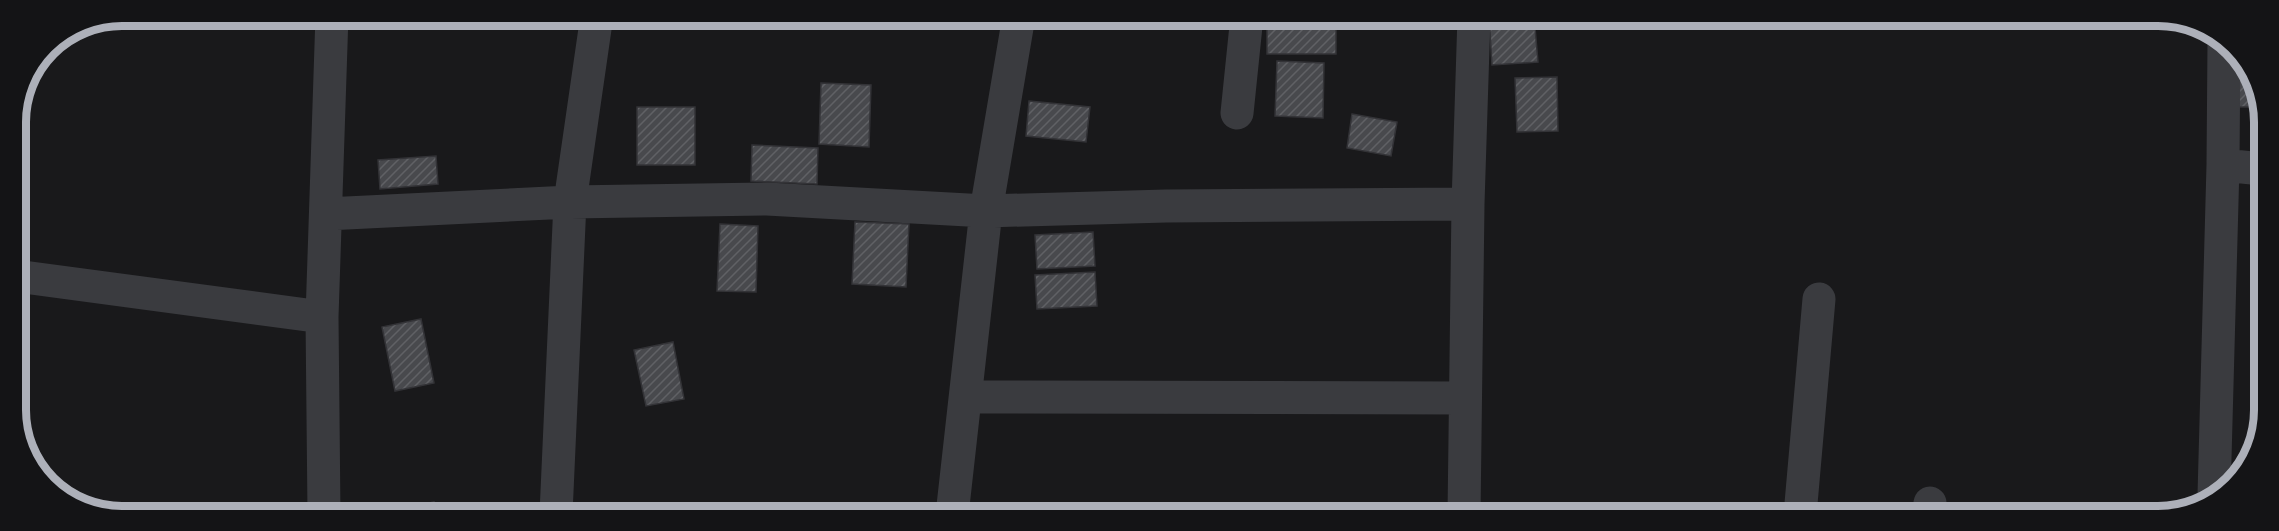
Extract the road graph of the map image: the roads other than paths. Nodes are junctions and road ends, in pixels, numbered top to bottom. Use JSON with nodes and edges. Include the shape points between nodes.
{"nodes":[{"id":1,"x":332,"y":26,"type":"edge"},
{"id":2,"x":595,"y":26,"type":"edge"},
{"id":3,"x":1017,"y":26,"type":"edge"},
{"id":4,"x":1246,"y":26,"type":"edge"},
{"id":5,"x":1474,"y":26,"type":"edge"},
{"id":6,"x":2224,"y":53,"type":"edge"},
{"id":7,"x":1237,"y":113,"type":"dead end"},
{"id":8,"x":2223,"y":165,"type":"junction"},
{"id":9,"x":2254,"y":168,"type":"edge"},
{"id":10,"x":570,"y":202,"type":"junction"},
{"id":11,"x":1468,"y":204,"type":"junction"},
{"id":12,"x":986,"y":211,"type":"junction"},
{"id":13,"x":326,"y":214,"type":"junction"},
{"id":14,"x":26,"y":277,"type":"edge"},
{"id":15,"x":1819,"y":298,"type":"dead end"},
{"id":16,"x":322,"y":317,"type":"junction"},
{"id":17,"x":966,"y":397,"type":"junction"},
{"id":18,"x":1466,"y":398,"type":"junction"},
{"id":19,"x":2214,"y":487,"type":"edge"},
{"id":20,"x":1464,"y":505,"type":"edge"},
{"id":21,"x":1801,"y":505,"type":"edge"},
{"id":22,"x":324,"y":506,"type":"edge"},
{"id":23,"x":556,"y":506,"type":"edge"},
{"id":24,"x":953,"y":506,"type":"edge"}],
"edges":[{"from":1,"to":13,"type":"street"},
{"from":2,"to":10,"type":"street"},
{"from":3,"to":12,"type":"street"},
{"from":4,"to":7,"type":"street"},
{"from":5,"to":11,"type":"street"},
{"from":6,"to":8,"type":"street"},
{"from":8,"to":9,"type":"street"},
{"from":8,"to":19,"type":"street"},
{"from":10,"to":12,"type":"street","via":[[766,199]]},
{"from":10,"to":13,"type":"street"},
{"from":10,"to":23,"type":"street"},
{"from":11,"to":12,"type":"street"},
{"from":11,"to":18,"type":"street"},
{"from":12,"to":17,"type":"street"},
{"from":13,"to":16,"type":"street"},
{"from":14,"to":16,"type":"street"},
{"from":15,"to":21,"type":"street"},
{"from":16,"to":22,"type":"street"},
{"from":17,"to":18,"type":"street"},
{"from":17,"to":24,"type":"street"},
{"from":18,"to":20,"type":"street"}]}
